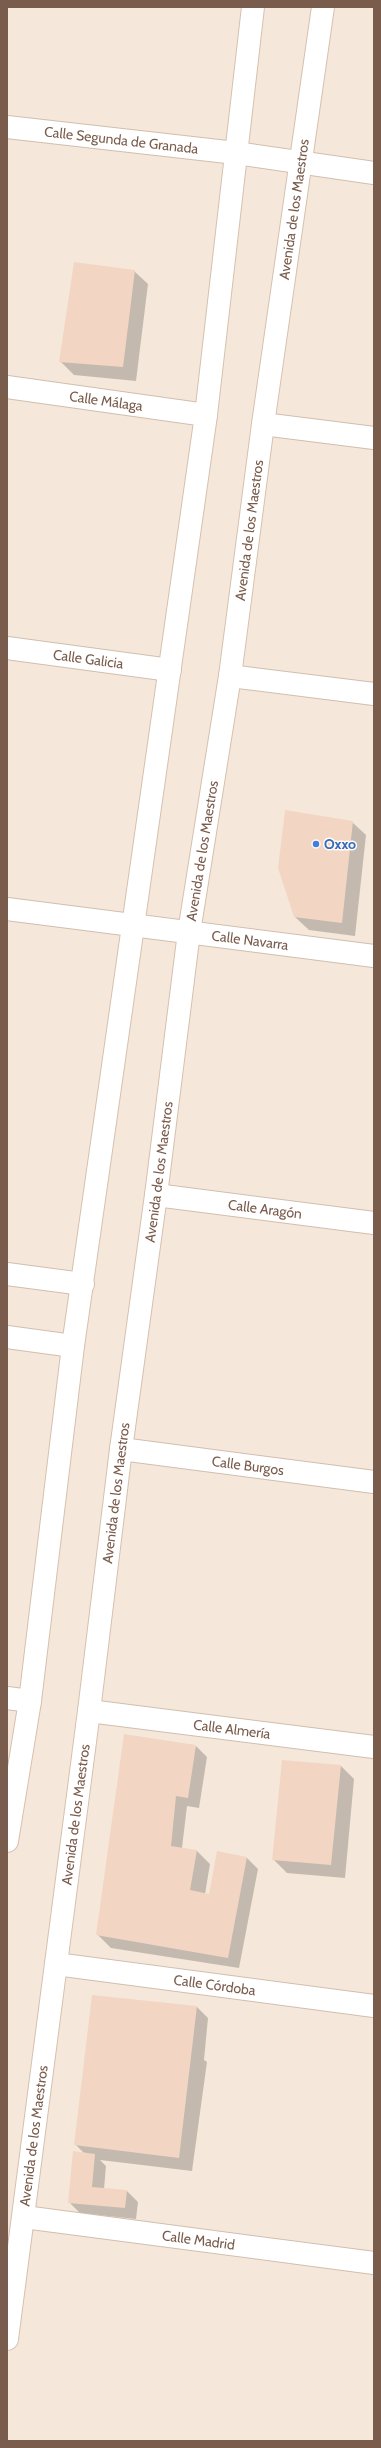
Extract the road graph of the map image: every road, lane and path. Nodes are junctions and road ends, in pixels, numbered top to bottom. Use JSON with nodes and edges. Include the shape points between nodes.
{"nodes":[{"id":1,"x":254,"y":7,"type":"edge"},
{"id":2,"x":323,"y":7,"type":"edge"},
{"id":3,"x":7,"y":127,"type":"edge"},
{"id":4,"x":236,"y":153,"type":"junction"},
{"id":5,"x":300,"y":164,"type":"junction"},
{"id":6,"x":374,"y":173,"type":"edge"},
{"id":7,"x":7,"y":387,"type":"edge"},
{"id":8,"x":206,"y":415,"type":"junction"},
{"id":9,"x":263,"y":424,"type":"junction"},
{"id":10,"x":374,"y":438,"type":"edge"},
{"id":11,"x":7,"y":648,"type":"edge"},
{"id":12,"x":170,"y":670,"type":"junction"},
{"id":13,"x":230,"y":676,"type":"junction"},
{"id":14,"x":374,"y":694,"type":"edge"},
{"id":15,"x":7,"y":909,"type":"edge"},
{"id":16,"x":134,"y":927,"type":"junction"},
{"id":17,"x":188,"y":932,"type":"junction"},
{"id":18,"x":374,"y":956,"type":"edge"},
{"id":19,"x":156,"y":1195,"type":"junction"},
{"id":20,"x":374,"y":1223,"type":"edge"},
{"id":21,"x":7,"y":1274,"type":"edge"},
{"id":22,"x":83,"y":1284,"type":"junction"},
{"id":23,"x":7,"y":1337,"type":"edge"},
{"id":24,"x":73,"y":1346,"type":"junction"},
{"id":25,"x":121,"y":1449,"type":"junction"},
{"id":26,"x":374,"y":1482,"type":"edge"},
{"id":27,"x":7,"y":1698,"type":"edge"},
{"id":28,"x":30,"y":1701,"type":"junction"},
{"id":29,"x":89,"y":1711,"type":"junction"},
{"id":30,"x":374,"y":1747,"type":"edge"},
{"id":31,"x":7,"y":1841,"type":"edge"},
{"id":32,"x":56,"y":1964,"type":"junction"},
{"id":33,"x":374,"y":2006,"type":"edge"},
{"id":34,"x":24,"y":2218,"type":"junction"},
{"id":35,"x":374,"y":2262,"type":"edge"},
{"id":36,"x":7,"y":2339,"type":"edge"}],
"edges":[{"from":1,"to":4,"type":"main road"},
{"from":2,"to":5,"type":"main road","name":"Avenida de los Maestros"},
{"from":3,"to":4,"type":"main road","name":"Calle Segunda de Granada"},
{"from":4,"to":5,"type":"main road","name":"Calle Segunda de Granada"},
{"from":4,"to":8,"type":"main road"},
{"from":5,"to":6,"type":"main road","name":"Calle Segunda de Granada"},
{"from":5,"to":9,"type":"main road","name":"Avenida de los Maestros"},
{"from":7,"to":8,"type":"main road","name":"Calle Málaga"},
{"from":8,"to":12,"type":"main road"},
{"from":9,"to":10,"type":"main road"},
{"from":9,"to":13,"type":"main road","name":"Avenida de los Maestros"},
{"from":11,"to":12,"type":"main road","name":"Calle Galicia"},
{"from":12,"to":16,"type":"main road"},
{"from":13,"to":14,"type":"main road"},
{"from":13,"to":17,"type":"main road","name":"Avenida de los Maestros"},
{"from":15,"to":16,"type":"main road","name":"Calle Navarra"},
{"from":16,"to":17,"type":"main road","name":"Calle Navarra"},
{"from":16,"to":22,"type":"main road"},
{"from":17,"to":18,"type":"main road","name":"Calle Navarra"},
{"from":17,"to":19,"type":"main road","name":"Avenida de los Maestros"},
{"from":19,"to":20,"type":"main road","name":"Calle Aragón"},
{"from":19,"to":25,"type":"main road","name":"Avenida de los Maestros"},
{"from":21,"to":22,"type":"main road"},
{"from":22,"to":24,"type":"main road"},
{"from":23,"to":24,"type":"main road"},
{"from":24,"to":28,"type":"main road"},
{"from":25,"to":26,"type":"main road","name":"Calle Burgos"},
{"from":25,"to":29,"type":"main road","name":"Avenida de los Maestros"},
{"from":27,"to":28,"type":"main road"},
{"from":28,"to":31,"type":"main road"},
{"from":29,"to":30,"type":"main road","name":"Calle Almería"},
{"from":29,"to":32,"type":"main road","name":"Avenida de los Maestros"},
{"from":32,"to":33,"type":"main road","name":"Calle Córdoba"},
{"from":32,"to":34,"type":"main road","name":"Avenida de los Maestros"},
{"from":34,"to":35,"type":"main road","name":"Calle Madrid"},
{"from":34,"to":36,"type":"main road","name":"Avenida de los Maestros"}]}
